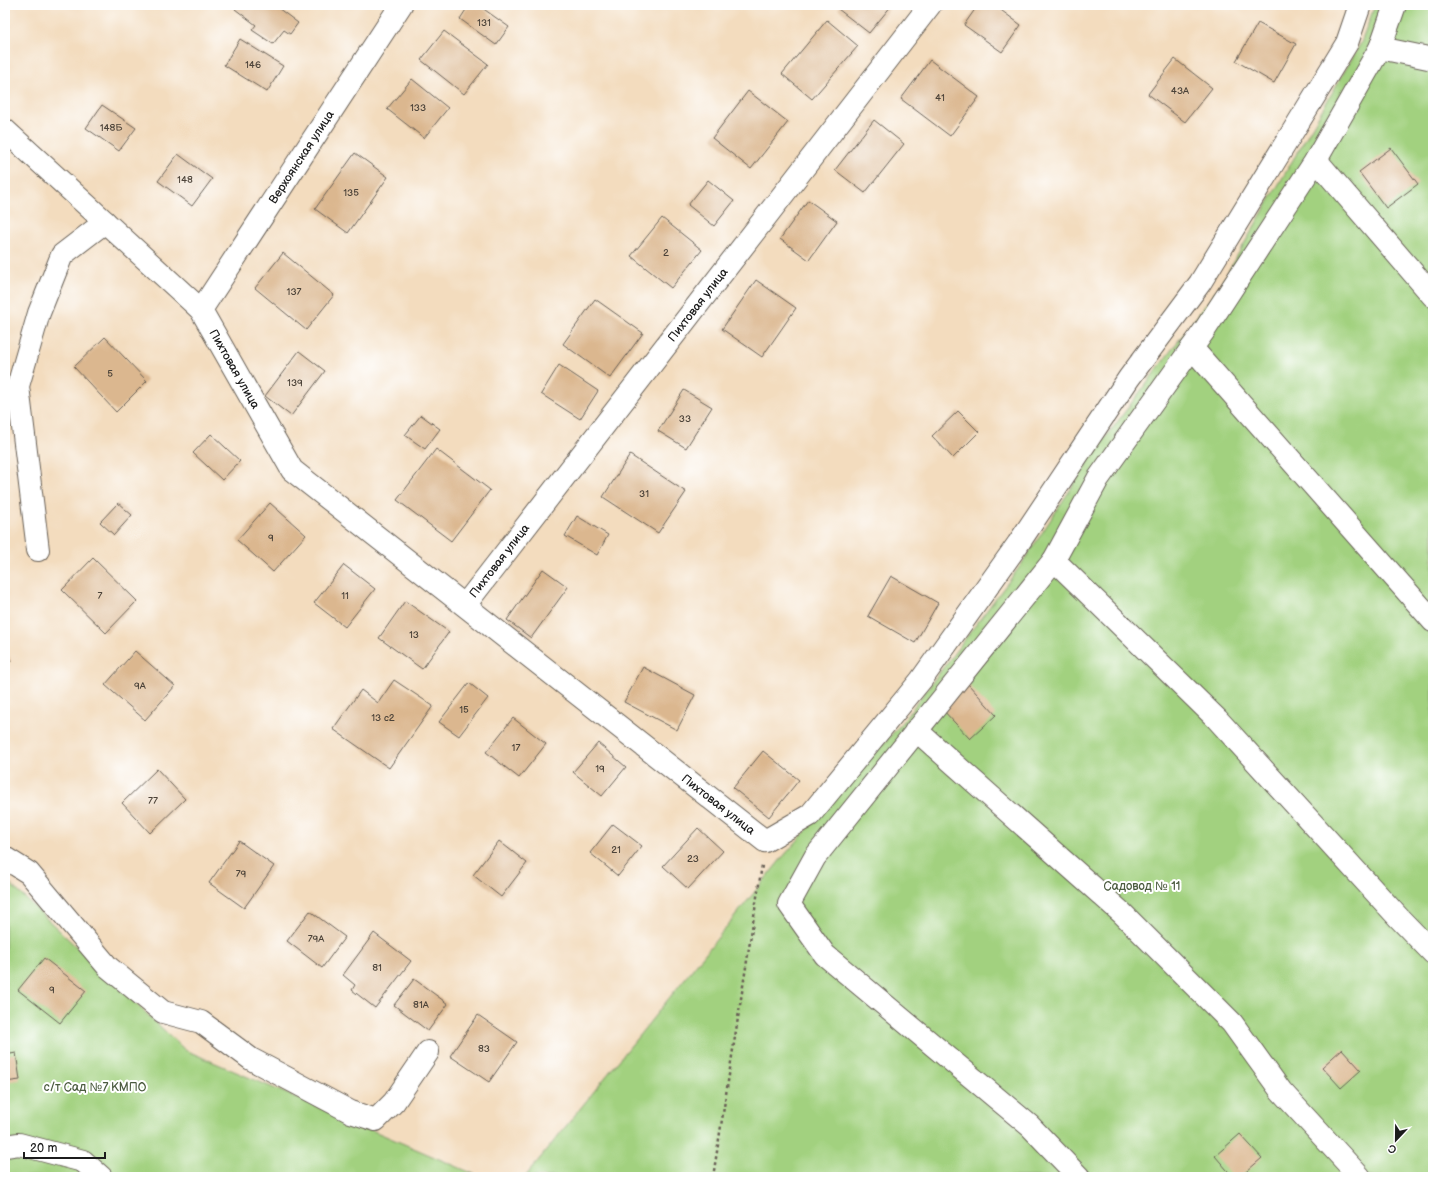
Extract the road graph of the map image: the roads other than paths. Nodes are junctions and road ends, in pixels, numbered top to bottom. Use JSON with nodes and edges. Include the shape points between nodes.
{"nodes":[{"id":1,"x":401,"y":5,"type":"edge"},
{"id":2,"x":930,"y":5,"type":"edge"},
{"id":3,"x":1360,"y":5,"type":"edge"},
{"id":4,"x":1395,"y":5,"type":"edge"},
{"id":5,"x":1380,"y":48,"type":"junction"},
{"id":6,"x":1433,"y":58,"type":"edge"},
{"id":7,"x":5,"y":130,"type":"edge"},
{"id":8,"x":1316,"y":160,"type":"junction"},
{"id":9,"x":105,"y":222,"type":"junction"},
{"id":10,"x":1433,"y":296,"type":"edge"},
{"id":11,"x":201,"y":310,"type":"junction"},
{"id":12,"x":1192,"y":348,"type":"junction"},
{"id":13,"x":38,"y":550,"type":"dead end"},
{"id":14,"x":1054,"y":560,"type":"junction"},
{"id":15,"x":465,"y":604,"type":"junction"},
{"id":16,"x":1433,"y":621,"type":"edge"},
{"id":17,"x":916,"y":730,"type":"junction"},
{"id":18,"x":5,"y":858,"type":"edge"},
{"id":19,"x":1433,"y":953,"type":"edge"},
{"id":20,"x":428,"y":1052,"type":"dead end"},
{"id":21,"x":5,"y":1146,"type":"edge"},
{"id":22,"x":101,"y":1177,"type":"edge"},
{"id":23,"x":1079,"y":1177,"type":"edge"},
{"id":24,"x":1360,"y":1177,"type":"edge"}],
"edges":[{"from":1,"to":11,"type":"street","name":"Верхоянская улица"},
{"from":2,"to":15,"type":"street","name":"Пихтовая улица"},
{"from":3,"to":15,"type":"street","name":"Пихтовая улица","via":[[1347,43],[1200,283],[1129,378],[1018,544],[921,680],[810,815],[765,841]]},
{"from":4,"to":5,"type":"street"},
{"from":5,"to":6,"type":"street"},
{"from":5,"to":8,"type":"street"},
{"from":7,"to":9,"type":"street","name":"Пихтовая улица"},
{"from":8,"to":10,"type":"street"},
{"from":8,"to":12,"type":"street"},
{"from":9,"to":11,"type":"street","name":"Пихтовая улица"},
{"from":9,"to":13,"type":"street","via":[[62,255],[39,313],[18,386]]},
{"from":11,"to":15,"type":"street","name":"Пихтовая улица","via":[[292,470]]},
{"from":12,"to":14,"type":"street","via":[[1098,479]]},
{"from":12,"to":16,"type":"street"},
{"from":14,"to":17,"type":"street"},
{"from":14,"to":19,"type":"street","via":[[1217,719]]},
{"from":17,"to":23,"type":"street","via":[[815,856],[789,904],[825,955],[1030,1126]]},
{"from":17,"to":24,"type":"street","via":[[1122,913],[1232,1022],[1281,1091]]},
{"from":18,"to":20,"type":"street","via":[[29,873],[108,967],[164,1012],[201,1022],[251,1059],[351,1112],[376,1120],[394,1102]]},
{"from":21,"to":22,"type":"street","via":[[19,1144],[83,1161]]}]}
